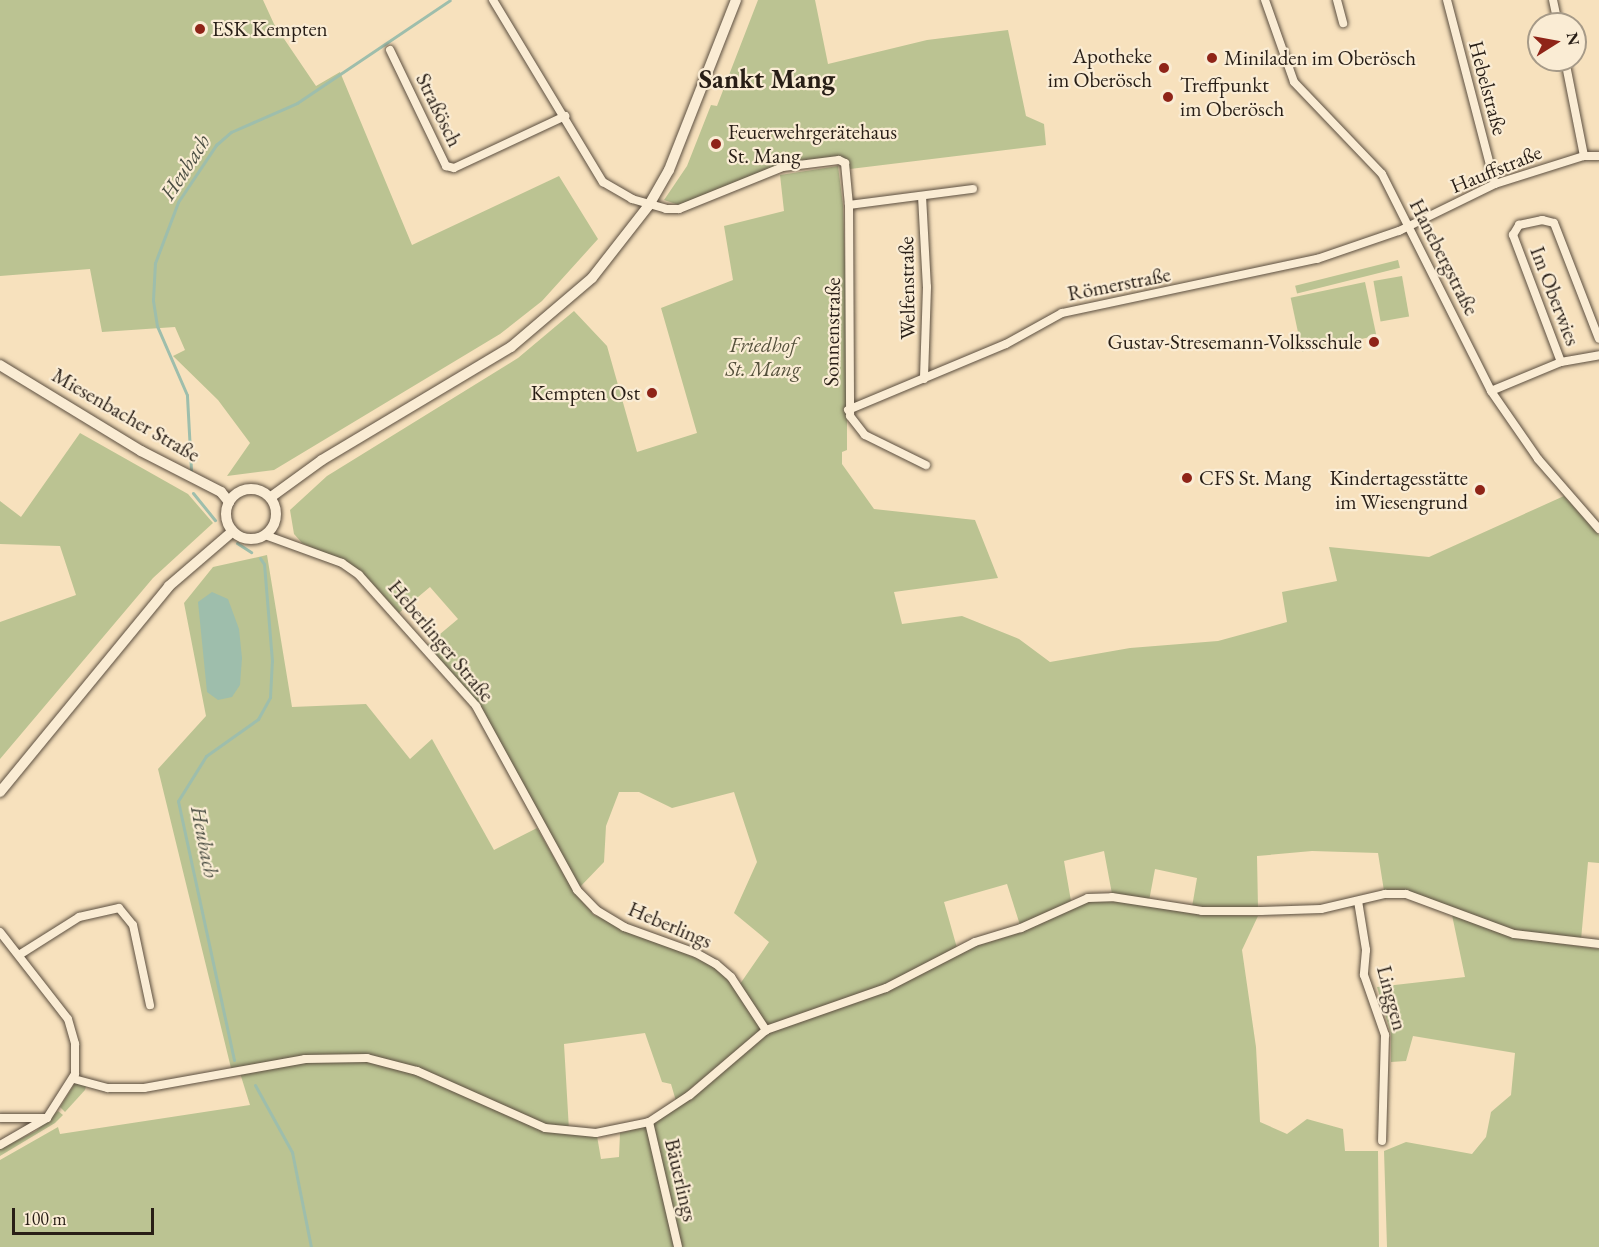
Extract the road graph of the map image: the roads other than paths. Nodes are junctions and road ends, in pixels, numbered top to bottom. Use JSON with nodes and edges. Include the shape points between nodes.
{"nodes":[{"id":1,"x":493,"y":0,"type":"edge"},
{"id":2,"x":736,"y":0,"type":"edge"},
{"id":3,"x":1265,"y":0,"type":"edge"},
{"id":4,"x":1337,"y":0,"type":"edge"},
{"id":5,"x":1447,"y":0,"type":"edge"},
{"id":6,"x":1343,"y":23,"type":"dead end"},
{"id":7,"x":390,"y":50,"type":"dead end"},
{"id":8,"x":1567,"y":72,"type":"edge"},
{"id":9,"x":565,"y":116,"type":"junction"},
{"id":10,"x":1584,"y":156,"type":"junction"},
{"id":11,"x":1599,"y":156,"type":"edge"},
{"id":12,"x":1495,"y":184,"type":"junction"},
{"id":13,"x":973,"y":189,"type":"dead end"},
{"id":14,"x":922,"y":196,"type":"junction"},
{"id":15,"x":651,"y":201,"type":"junction"},
{"id":16,"x":849,"y":205,"type":"junction"},
{"id":17,"x":1409,"y":227,"type":"junction"},
{"id":18,"x":1599,"y":339,"type":"edge"},
{"id":19,"x":1599,"y":355,"type":"edge"},
{"id":20,"x":1561,"y":362,"type":"junction"},
{"id":21,"x":0,"y":365,"type":"edge"},
{"id":22,"x":924,"y":379,"type":"junction"},
{"id":23,"x":1491,"y":391,"type":"junction"},
{"id":24,"x":848,"y":410,"type":"junction"},
{"id":25,"x":926,"y":465,"type":"dead end"},
{"id":26,"x":271,"y":497,"type":"junction"},
{"id":27,"x":229,"y":502,"type":"junction"},
{"id":28,"x":1599,"y":529,"type":"edge"},
{"id":29,"x":233,"y":531,"type":"junction"},
{"id":30,"x":265,"y":535,"type":"junction"},
{"id":31,"x":0,"y":792,"type":"edge"},
{"id":32,"x":556,"y":856,"type":"joint"},
{"id":33,"x":1358,"y":901,"type":"junction"},
{"id":34,"x":0,"y":932,"type":"edge"},
{"id":35,"x":1599,"y":944,"type":"edge"},
{"id":36,"x":19,"y":956,"type":"junction"},
{"id":37,"x":150,"y":1005,"type":"dead end"},
{"id":38,"x":766,"y":1030,"type":"junction"},
{"id":39,"x":74,"y":1079,"type":"junction"},
{"id":40,"x":0,"y":1118,"type":"edge"},
{"id":41,"x":47,"y":1118,"type":"junction"},
{"id":42,"x":649,"y":1122,"type":"junction"},
{"id":43,"x":1382,"y":1141,"type":"dead end"},
{"id":44,"x":0,"y":1145,"type":"edge"},
{"id":45,"x":678,"y":1247,"type":"edge"}],
"edges":[{"from":1,"to":9,"type":"street"},
{"from":2,"to":15,"type":"main road","via":[[666,175]]},
{"from":3,"to":17,"type":"street","name":"Hanebergstraße","via":[[1294,82],[1382,174]]},
{"from":4,"to":6,"type":"street"},
{"from":5,"to":12,"type":"street","name":"Hebelstraße"},
{"from":7,"to":9,"type":"street","name":"Straßösch","via":[[446,166],[454,168]]},
{"from":8,"to":10,"type":"street"},
{"from":9,"to":15,"type":"street","via":[[603,182]]},
{"from":10,"to":11,"type":"street","name":"Hauffstraße"},
{"from":10,"to":12,"type":"street","name":"Hauffstraße"},
{"from":12,"to":17,"type":"street","name":"Hauffstraße"},
{"from":13,"to":14,"type":"street"},
{"from":14,"to":16,"type":"street"},
{"from":14,"to":22,"type":"street","name":"Welfenstraße","via":[[927,287]]},
{"from":15,"to":16,"type":"street","name":"Sonnenstraße","via":[[679,209],[783,167],[839,160],[847,168]]},
{"from":15,"to":26,"type":"main road","via":[[612,256],[552,315],[511,347],[322,460]]},
{"from":16,"to":24,"type":"street","name":"Sonnenstraße"},
{"from":17,"to":22,"type":"street","name":"Römerstraße","via":[[1359,246],[1260,274],[1062,313],[1006,344]]},
{"from":17,"to":23,"type":"street","name":"Hanebergstraße"},
{"from":18,"to":20,"type":"street","name":"Im Oberwies","via":[[1554,223],[1542,220],[1519,225],[1514,235]]},
{"from":19,"to":20,"type":"street","name":"Im Oberwies"},
{"from":20,"to":23,"type":"street","name":"Im Oberwies"},
{"from":21,"to":27,"type":"main road","name":"Miesenbacher Straße","via":[[141,451],[221,492]]},
{"from":22,"to":24,"type":"street","name":"Römerstraße"},
{"from":23,"to":28,"type":"street","name":"Hanebergstraße","via":[[1538,459]]},
{"from":24,"to":25,"type":"street","name":"Sonnenstraße","via":[[856,428],[865,435]]},
{"from":26,"to":27,"type":"main road","via":[[249,488],[236,493]]},
{"from":26,"to":30,"type":"main road","via":[[277,512]]},
{"from":27,"to":29,"type":"main road","via":[[226,517]]},
{"from":29,"to":30,"type":"main road","via":[[254,539]]},
{"from":29,"to":31,"type":"main road","via":[[169,586]]},
{"from":30,"to":32,"type":"street","name":"Heberlinger Straße","via":[[342,563],[375,591],[476,706]]},
{"from":32,"to":38,"type":"street","name":"Heberlings","via":[[577,890],[599,912],[624,927],[716,964],[731,977]]},
{"from":33,"to":35,"type":"street","via":[[1385,894],[1406,894],[1514,934]]},
{"from":33,"to":38,"type":"street","via":[[1321,909],[1202,911],[1112,897],[1088,898],[1021,928],[975,942],[886,988]]},
{"from":33,"to":43,"type":"street","name":"Linggen","via":[[1366,950],[1364,975],[1385,1035]]},
{"from":34,"to":36,"type":"street"},
{"from":36,"to":37,"type":"street","via":[[79,917],[119,908],[134,925]]},
{"from":36,"to":39,"type":"street","via":[[68,1019],[75,1044]]},
{"from":38,"to":42,"type":"street","via":[[690,1095]]},
{"from":39,"to":41,"type":"street"},
{"from":39,"to":42,"type":"street","via":[[108,1088],[144,1088],[305,1059],[367,1058],[417,1071],[545,1128],[596,1133]]},
{"from":40,"to":41,"type":"street"},
{"from":41,"to":44,"type":"street"},
{"from":42,"to":45,"type":"street","name":"Bäuerlings"}]}
